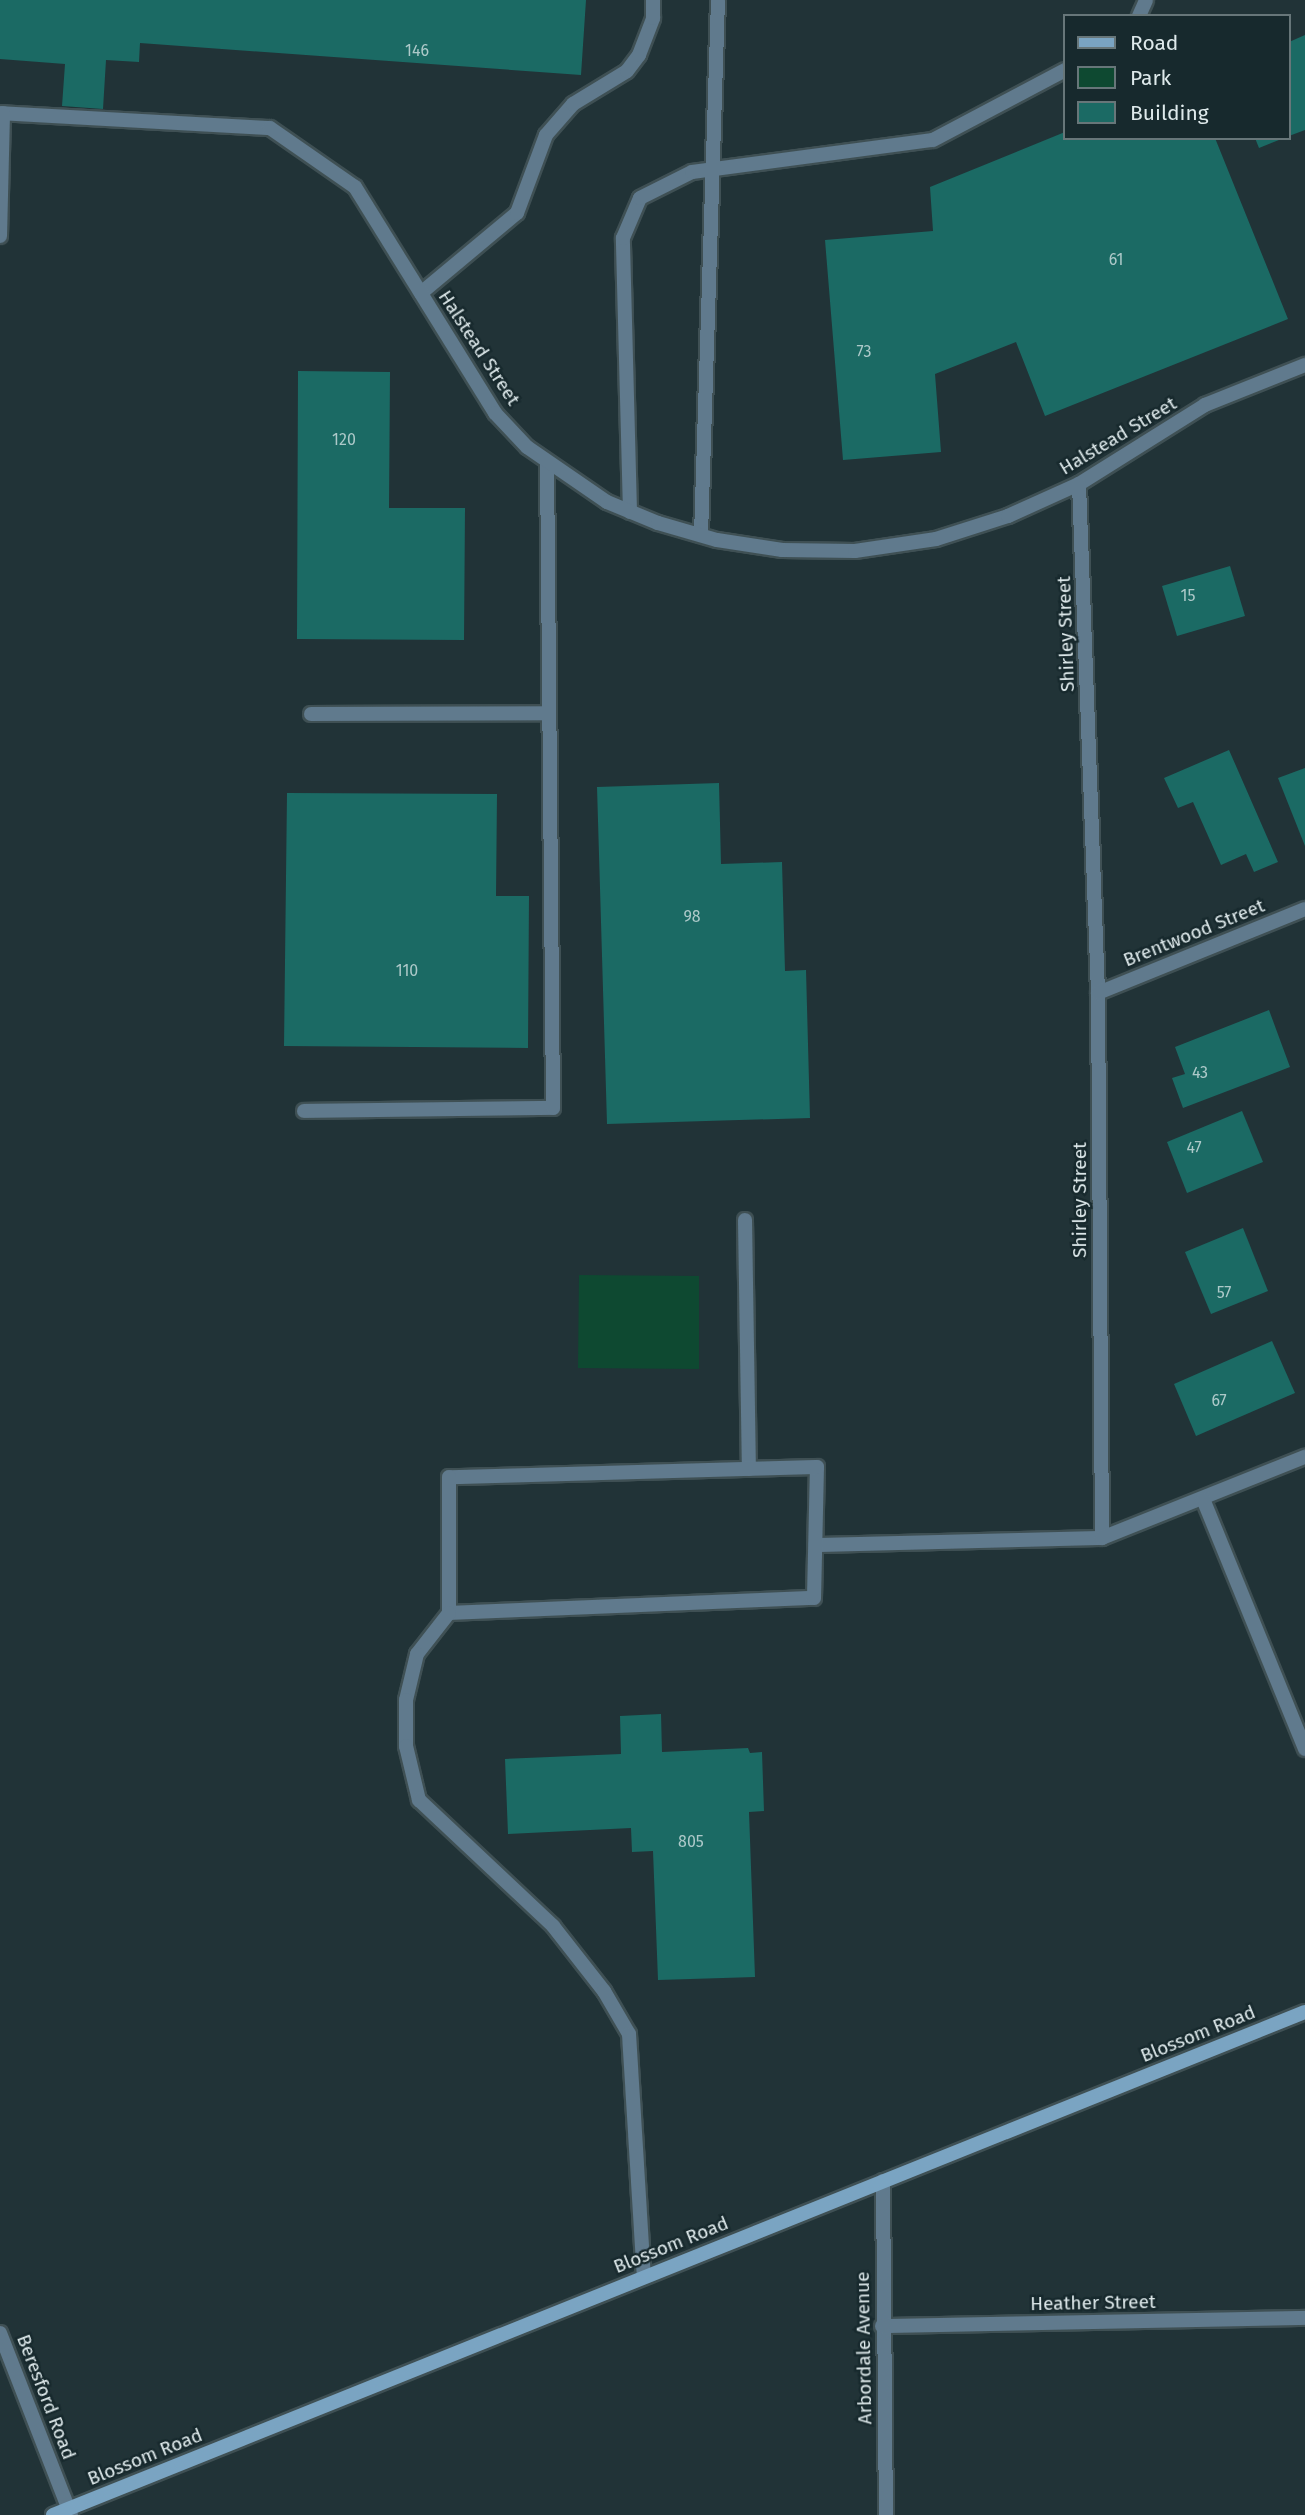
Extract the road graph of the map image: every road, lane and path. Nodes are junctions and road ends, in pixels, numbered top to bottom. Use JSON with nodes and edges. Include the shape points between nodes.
{"nodes":[{"id":1,"x":653,"y":0,"type":"edge"},
{"id":2,"x":719,"y":0,"type":"edge"},
{"id":3,"x":1064,"y":71,"type":"edge"},
{"id":4,"x":1,"y":113,"type":"edge"},
{"id":5,"x":713,"y":169,"type":"junction"},
{"id":6,"x":0,"y":236,"type":"edge"},
{"id":7,"x":421,"y":293,"type":"junction"},
{"id":8,"x":1305,"y":365,"type":"edge"},
{"id":9,"x":547,"y":462,"type":"junction"},
{"id":10,"x":1080,"y":484,"type":"junction"},
{"id":11,"x":630,"y":512,"type":"junction"},
{"id":12,"x":701,"y":535,"type":"junction"},
{"id":13,"x":549,"y":713,"type":"junction"},
{"id":14,"x":311,"y":714,"type":"dead end"},
{"id":15,"x":1305,"y":909,"type":"edge"},
{"id":16,"x":1098,"y":993,"type":"junction"},
{"id":17,"x":304,"y":1111,"type":"dead end"},
{"id":18,"x":745,"y":1220,"type":"dead end"},
{"id":19,"x":1305,"y":1457,"type":"edge"},
{"id":20,"x":749,"y":1469,"type":"junction"},
{"id":21,"x":1203,"y":1499,"type":"junction"},
{"id":22,"x":1102,"y":1538,"type":"junction"},
{"id":23,"x":816,"y":1545,"type":"junction"},
{"id":24,"x":449,"y":1613,"type":"junction"},
{"id":25,"x":1305,"y":1749,"type":"edge"},
{"id":26,"x":1305,"y":2012,"type":"edge"},
{"id":27,"x":883,"y":2181,"type":"junction"},
{"id":28,"x":644,"y":2277,"type":"junction"},
{"id":29,"x":1305,"y":2318,"type":"edge"},
{"id":30,"x":882,"y":2326,"type":"junction"},
{"id":31,"x":0,"y":2333,"type":"edge"},
{"id":32,"x":70,"y":2512,"type":"edge"},
{"id":33,"x":52,"y":2515,"type":"edge"},
{"id":34,"x":886,"y":2515,"type":"edge"}],
"edges":[{"from":1,"to":7,"type":"street","via":[[653,18],[639,55],[627,71],[573,104],[546,135],[517,213]]},
{"from":2,"to":5,"type":"street"},
{"from":3,"to":5,"type":"street","via":[[933,140]]},
{"from":4,"to":6,"type":"street"},
{"from":4,"to":7,"type":"street","name":"Halstead Street","via":[[270,128],[355,187]]},
{"from":5,"to":11,"type":"street","via":[[692,172],[655,188],[640,198],[626,225]]},
{"from":5,"to":12,"type":"street"},
{"from":7,"to":9,"type":"street","name":"Halstead Street","via":[[495,413]]},
{"from":8,"to":10,"type":"street","name":"Halstead Street","via":[[1205,405]]},
{"from":9,"to":11,"type":"street","name":"Halstead Street"},
{"from":9,"to":13,"type":"street"},
{"from":10,"to":12,"type":"street","name":"Halstead Street","via":[[1008,516],[936,539],[855,551],[782,550]]},
{"from":10,"to":16,"type":"street","name":"Shirley Street"},
{"from":11,"to":12,"type":"street","name":"Halstead Street"},
{"from":13,"to":14,"type":"street"},
{"from":13,"to":17,"type":"street","via":[[553,1108]]},
{"from":15,"to":16,"type":"street","name":"Brentwood Street"},
{"from":16,"to":22,"type":"street","name":"Shirley Street"},
{"from":18,"to":20,"type":"street"},
{"from":19,"to":21,"type":"street"},
{"from":20,"to":23,"type":"street","via":[[817,1467]]},
{"from":20,"to":24,"type":"street","via":[[449,1477]]},
{"from":21,"to":22,"type":"street"},
{"from":21,"to":25,"type":"street"},
{"from":22,"to":23,"type":"street"},
{"from":23,"to":24,"type":"street","via":[[814,1598]]},
{"from":24,"to":28,"type":"street","via":[[417,1654],[406,1700],[406,1746],[419,1800],[553,1926],[604,1991],[629,2034]]},
{"from":26,"to":27,"type":"street","name":"Blossom Road"},
{"from":27,"to":28,"type":"street","name":"Blossom Road"},
{"from":27,"to":30,"type":"street","name":"Arbordale Avenue"},
{"from":28,"to":32,"type":"street","name":"Blossom Road"},
{"from":29,"to":30,"type":"street","name":"Heather Street"},
{"from":30,"to":34,"type":"street","name":"Arbordale Avenue"},
{"from":31,"to":32,"type":"street","name":"Beresford Road"},
{"from":32,"to":33,"type":"street","name":"Blossom Road"}]}
